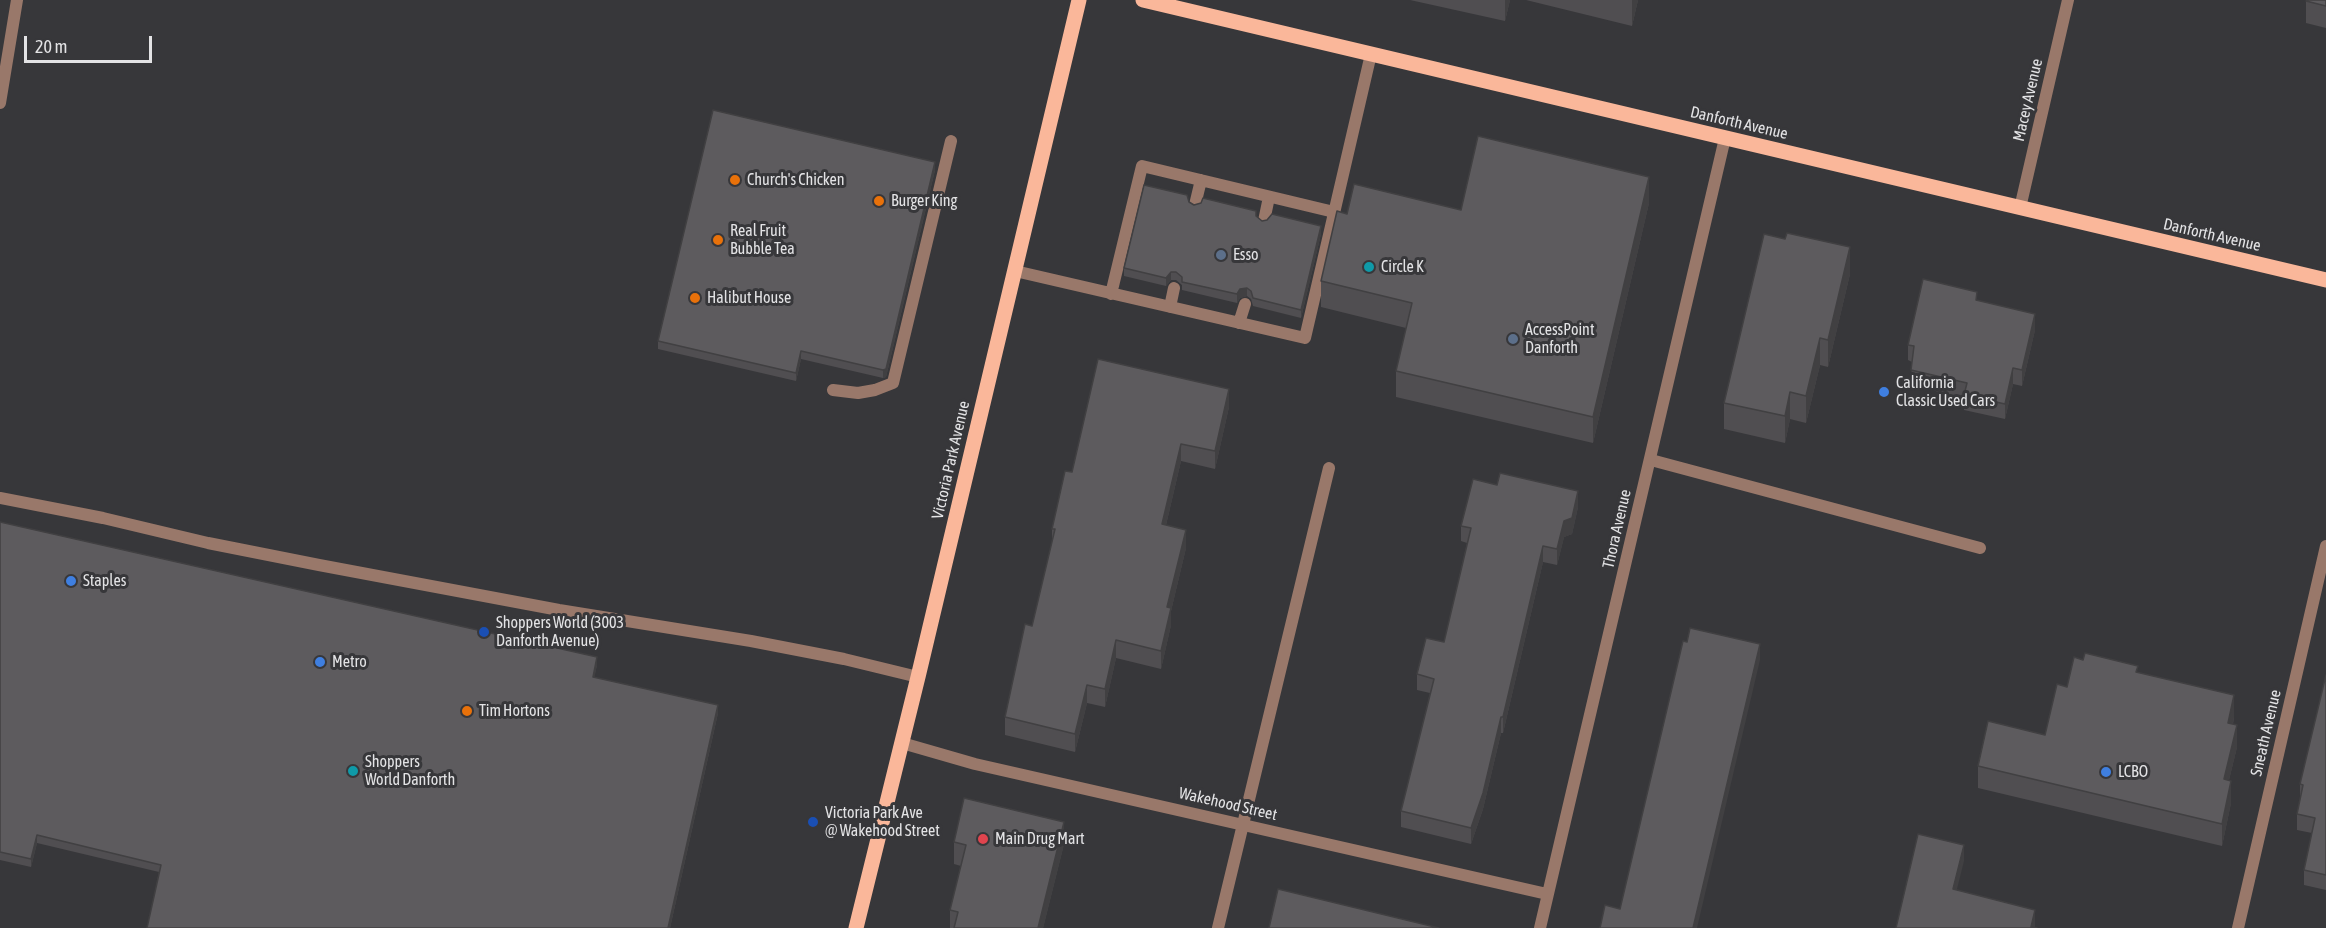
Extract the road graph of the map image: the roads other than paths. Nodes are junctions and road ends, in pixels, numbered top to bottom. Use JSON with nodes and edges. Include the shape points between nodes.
{"nodes":[{"id":1,"x":17,"y":0,"type":"edge"},
{"id":2,"x":1079,"y":0,"type":"edge"},
{"id":3,"x":1143,"y":0,"type":"edge"},
{"id":4,"x":2068,"y":0,"type":"edge"},
{"id":5,"x":1371,"y":54,"type":"junction"},
{"id":6,"x":0,"y":103,"type":"edge"},
{"id":7,"x":1725,"y":138,"type":"junction"},
{"id":8,"x":951,"y":141,"type":"dead end"},
{"id":9,"x":1201,"y":180,"type":"junction"},
{"id":10,"x":1269,"y":197,"type":"junction"},
{"id":11,"x":1195,"y":205,"type":"edge"},
{"id":12,"x":2020,"y":208,"type":"junction"},
{"id":13,"x":1334,"y":213,"type":"junction"},
{"id":14,"x":1264,"y":221,"type":"edge"},
{"id":15,"x":1015,"y":271,"type":"junction"},
{"id":16,"x":2326,"y":280,"type":"edge"},
{"id":17,"x":1174,"y":288,"type":"dead end"},
{"id":18,"x":1111,"y":294,"type":"junction"},
{"id":19,"x":1245,"y":304,"type":"dead end"},
{"id":20,"x":1170,"y":307,"type":"junction"},
{"id":21,"x":1239,"y":323,"type":"junction"},
{"id":22,"x":833,"y":390,"type":"dead end"},
{"id":23,"x":1651,"y":460,"type":"junction"},
{"id":24,"x":1329,"y":468,"type":"dead end"},
{"id":25,"x":0,"y":498,"type":"edge"},
{"id":26,"x":2326,"y":546,"type":"edge"},
{"id":27,"x":1980,"y":548,"type":"dead end"},
{"id":28,"x":918,"y":678,"type":"junction"},
{"id":29,"x":902,"y":743,"type":"junction"},
{"id":30,"x":1242,"y":824,"type":"junction"},
{"id":31,"x":1547,"y":894,"type":"junction"},
{"id":32,"x":856,"y":928,"type":"edge"},
{"id":33,"x":1218,"y":928,"type":"edge"},
{"id":34,"x":1540,"y":928,"type":"edge"},
{"id":35,"x":2238,"y":928,"type":"edge"}],
"edges":[{"from":1,"to":6,"type":"street"},
{"from":2,"to":15,"type":"main road","name":"Victoria Park Avenue"},
{"from":3,"to":5,"type":"main road","name":"Danforth Avenue"},
{"from":4,"to":12,"type":"street","name":"Macey Avenue"},
{"from":5,"to":7,"type":"main road","name":"Danforth Avenue"},
{"from":5,"to":13,"type":"street"},
{"from":7,"to":12,"type":"main road","name":"Danforth Avenue"},
{"from":7,"to":23,"type":"street","name":"Thora Avenue"},
{"from":8,"to":22,"type":"street","via":[[892,383],[858,393]]},
{"from":9,"to":10,"type":"street"},
{"from":9,"to":11,"type":"street"},
{"from":9,"to":18,"type":"street","via":[[1142,166]]},
{"from":10,"to":13,"type":"street"},
{"from":10,"to":14,"type":"street"},
{"from":12,"to":16,"type":"main road","name":"Danforth Avenue"},
{"from":13,"to":21,"type":"street","via":[[1305,339]]},
{"from":15,"to":18,"type":"street"},
{"from":15,"to":28,"type":"main road","name":"Victoria Park Avenue"},
{"from":17,"to":20,"type":"street"},
{"from":18,"to":20,"type":"street"},
{"from":19,"to":21,"type":"street"},
{"from":20,"to":21,"type":"street"},
{"from":23,"to":27,"type":"street"},
{"from":23,"to":31,"type":"street","name":"Thora Avenue"},
{"from":24,"to":30,"type":"street"},
{"from":25,"to":28,"type":"street","via":[[319,566],[558,610],[751,640]]},
{"from":26,"to":35,"type":"street","name":"Sneath Avenue"},
{"from":28,"to":29,"type":"main road","name":"Victoria Park Avenue"},
{"from":29,"to":30,"type":"street","name":"Wakehood Street","via":[[975,764]]},
{"from":29,"to":32,"type":"main road","name":"Victoria Park Avenue"},
{"from":30,"to":31,"type":"street","name":"Wakehood Street"},
{"from":30,"to":33,"type":"street"},
{"from":31,"to":34,"type":"street","name":"Thora Avenue"}]}
